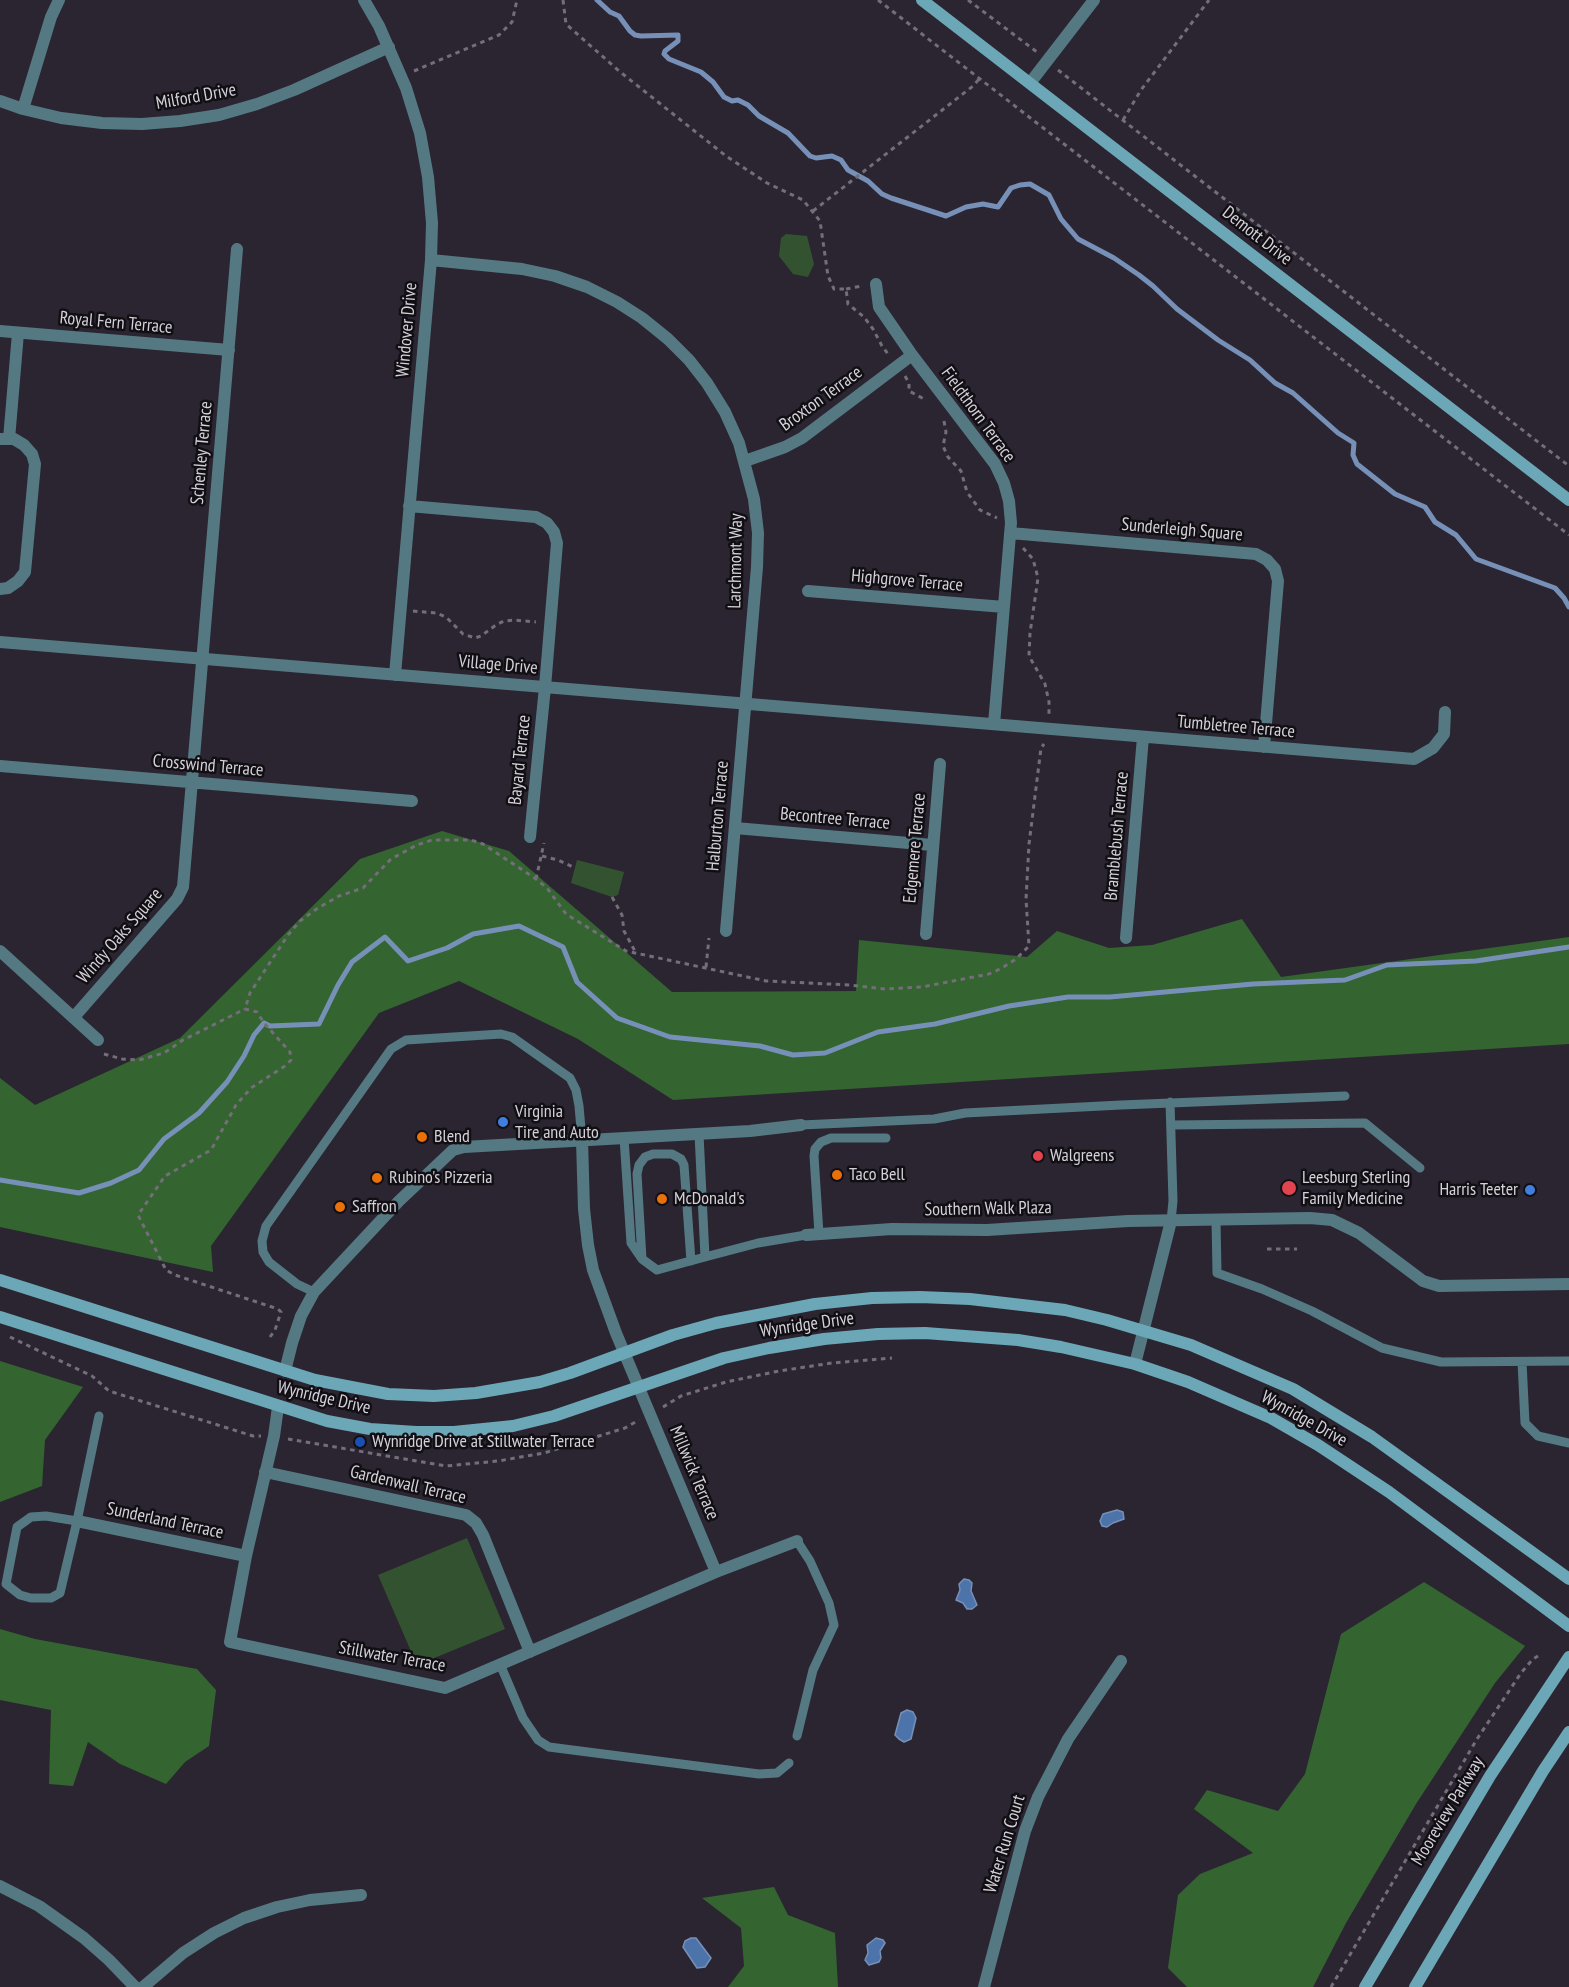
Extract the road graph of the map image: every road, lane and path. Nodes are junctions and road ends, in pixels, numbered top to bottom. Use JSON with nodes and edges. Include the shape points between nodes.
{"nodes":[{"id":1,"x":59,"y":0,"type":"edge"},
{"id":2,"x":364,"y":0,"type":"edge"},
{"id":3,"x":517,"y":0,"type":"edge"},
{"id":4,"x":563,"y":0,"type":"edge"},
{"id":5,"x":878,"y":0,"type":"edge"},
{"id":6,"x":922,"y":0,"type":"edge"},
{"id":7,"x":968,"y":0,"type":"edge"},
{"id":8,"x":1094,"y":0,"type":"edge"},
{"id":9,"x":1209,"y":0,"type":"edge"},
{"id":10,"x":389,"y":47,"type":"junction"},
{"id":11,"x":1047,"y":60,"type":"junction"},
{"id":12,"x":401,"y":77,"type":"junction"},
{"id":13,"x":980,"y":78,"type":"junction"},
{"id":14,"x":1030,"y":83,"type":"junction"},
{"id":15,"x":0,"y":101,"type":"edge"},
{"id":16,"x":23,"y":109,"type":"junction"},
{"id":17,"x":1123,"y":120,"type":"junction"},
{"id":18,"x":813,"y":211,"type":"junction"},
{"id":19,"x":237,"y":249,"type":"dead end"},
{"id":20,"x":431,"y":260,"type":"junction"},
{"id":21,"x":876,"y":284,"type":"dead end"},
{"id":22,"x":0,"y":331,"type":"edge"},
{"id":23,"x":18,"y":333,"type":"junction"},
{"id":24,"x":229,"y":350,"type":"junction"},
{"id":25,"x":912,"y":355,"type":"junction"},
{"id":26,"x":898,"y":366,"type":"junction"},
{"id":27,"x":928,"y":402,"type":"dead end"},
{"id":28,"x":939,"y":414,"type":"dead end"},
{"id":29,"x":4,"y":439,"type":"edge"},
{"id":30,"x":745,"y":461,"type":"junction"},
{"id":31,"x":1569,"y":466,"type":"edge"},
{"id":32,"x":1569,"y":500,"type":"edge"},
{"id":33,"x":409,"y":506,"type":"junction"},
{"id":34,"x":1010,"y":533,"type":"junction"},
{"id":35,"x":1569,"y":535,"type":"edge"},
{"id":36,"x":0,"y":589,"type":"edge"},
{"id":37,"x":808,"y":591,"type":"dead end"},
{"id":38,"x":1004,"y":608,"type":"junction"},
{"id":39,"x":400,"y":611,"type":"junction"},
{"id":40,"x":550,"y":623,"type":"junction"},
{"id":41,"x":0,"y":642,"type":"edge"},
{"id":42,"x":203,"y":659,"type":"junction"},
{"id":43,"x":395,"y":675,"type":"junction"},
{"id":44,"x":545,"y":687,"type":"junction"},
{"id":45,"x":745,"y":704,"type":"junction"},
{"id":46,"x":1445,"y":712,"type":"dead end"},
{"id":47,"x":994,"y":724,"type":"junction"},
{"id":48,"x":1050,"y":729,"type":"junction"},
{"id":49,"x":1143,"y":737,"type":"junction"},
{"id":50,"x":1264,"y":747,"type":"junction"},
{"id":51,"x":940,"y":764,"type":"dead end"},
{"id":52,"x":0,"y":766,"type":"edge"},
{"id":53,"x":192,"y":782,"type":"junction"},
{"id":54,"x":412,"y":801,"type":"dead end"},
{"id":55,"x":735,"y":828,"type":"junction"},
{"id":56,"x":530,"y":837,"type":"dead end"},
{"id":57,"x":545,"y":841,"type":"dead end"},
{"id":58,"x":932,"y":845,"type":"junction"},
{"id":59,"x":542,"y":856,"type":"junction"},
{"id":60,"x":574,"y":868,"type":"dead end"},
{"id":61,"x":536,"y":879,"type":"junction"},
{"id":62,"x":612,"y":897,"type":"dead end"},
{"id":63,"x":726,"y":931,"type":"dead end"},
{"id":64,"x":926,"y":934,"type":"dead end"},
{"id":65,"x":709,"y":938,"type":"dead end"},
{"id":66,"x":1126,"y":938,"type":"dead end"},
{"id":67,"x":0,"y":951,"type":"edge"},
{"id":68,"x":636,"y":953,"type":"junction"},
{"id":69,"x":706,"y":967,"type":"junction"},
{"id":70,"x":245,"y":1009,"type":"junction"},
{"id":71,"x":74,"y":1017,"type":"junction"},
{"id":72,"x":97,"y":1045,"type":"joint"},
{"id":73,"x":1345,"y":1096,"type":"dead end"},
{"id":74,"x":1170,"y":1102,"type":"junction"},
{"id":75,"x":801,"y":1125,"type":"joint"},
{"id":76,"x":1171,"y":1125,"type":"junction"},
{"id":77,"x":699,"y":1134,"type":"junction"},
{"id":78,"x":624,"y":1138,"type":"junction"},
{"id":79,"x":886,"y":1138,"type":"dead end"},
{"id":80,"x":582,"y":1140,"type":"junction"},
{"id":81,"x":1420,"y":1168,"type":"dead end"},
{"id":82,"x":1216,"y":1220,"type":"junction"},
{"id":83,"x":1171,"y":1221,"type":"junction"},
{"id":84,"x":813,"y":1235,"type":"junction"},
{"id":85,"x":1267,"y":1249,"type":"dead end"},
{"id":86,"x":1297,"y":1249,"type":"dead end"},
{"id":87,"x":705,"y":1257,"type":"junction"},
{"id":88,"x":642,"y":1259,"type":"junction"},
{"id":89,"x":691,"y":1261,"type":"junction"},
{"id":90,"x":0,"y":1280,"type":"edge"},
{"id":91,"x":1569,"y":1284,"type":"edge"},
{"id":92,"x":314,"y":1292,"type":"junction"},
{"id":93,"x":0,"y":1317,"type":"edge"},
{"id":94,"x":1145,"y":1330,"type":"junction"},
{"id":95,"x":2,"y":1334,"type":"dead end"},
{"id":96,"x":270,"y":1337,"type":"dead end"},
{"id":97,"x":624,"y":1353,"type":"junction"},
{"id":98,"x":1569,"y":1361,"type":"edge"},
{"id":99,"x":1522,"y":1362,"type":"junction"},
{"id":100,"x":1135,"y":1364,"type":"junction"},
{"id":101,"x":285,"y":1371,"type":"junction"},
{"id":102,"x":98,"y":1382,"type":"dead end"},
{"id":103,"x":639,"y":1387,"type":"junction"},
{"id":104,"x":278,"y":1407,"type":"junction"},
{"id":105,"x":99,"y":1416,"type":"dead end"},
{"id":106,"x":1569,"y":1443,"type":"edge"},
{"id":107,"x":265,"y":1472,"type":"junction"},
{"id":108,"x":77,"y":1521,"type":"junction"},
{"id":109,"x":797,"y":1540,"type":"joint"},
{"id":110,"x":246,"y":1556,"type":"junction"},
{"id":111,"x":716,"y":1572,"type":"junction"},
{"id":112,"x":1569,"y":1579,"type":"edge"},
{"id":113,"x":1569,"y":1626,"type":"edge"},
{"id":114,"x":530,"y":1652,"type":"junction"},
{"id":115,"x":1538,"y":1656,"type":"dead end"},
{"id":116,"x":1569,"y":1657,"type":"edge"},
{"id":117,"x":1121,"y":1661,"type":"dead end"},
{"id":118,"x":500,"y":1665,"type":"junction"},
{"id":119,"x":1569,"y":1732,"type":"edge"},
{"id":120,"x":797,"y":1736,"type":"dead end"},
{"id":121,"x":789,"y":1763,"type":"dead end"},
{"id":122,"x":0,"y":1886,"type":"edge"},
{"id":123,"x":361,"y":1895,"type":"dead end"},
{"id":124,"x":135,"y":1987,"type":"edge"},
{"id":125,"x":143,"y":1987,"type":"edge"},
{"id":126,"x":984,"y":1987,"type":"edge"},
{"id":127,"x":1331,"y":1987,"type":"edge"},
{"id":128,"x":1365,"y":1987,"type":"edge"},
{"id":129,"x":1415,"y":1987,"type":"edge"}],
"edges":[{"from":1,"to":16,"type":"street"},
{"from":2,"to":10,"type":"street","name":"Windover Drive"},
{"from":3,"to":12,"type":"path","via":[[512,22],[499,35]]},
{"from":4,"to":18,"type":"path","via":[[566,24],[619,70],[726,156],[767,183],[803,200]]},
{"from":5,"to":13,"type":"path"},
{"from":6,"to":14,"type":"street","name":"Demott Drive"},
{"from":7,"to":11,"type":"path"},
{"from":8,"to":11,"type":"street"},
{"from":9,"to":17,"type":"path"},
{"from":10,"to":12,"type":"street","name":"Windover Drive"},
{"from":10,"to":16,"type":"street","name":"Milford Drive","via":[[294,90],[219,115],[142,124],[102,123]]},
{"from":11,"to":14,"type":"street"},
{"from":11,"to":17,"type":"path"},
{"from":12,"to":20,"type":"street","name":"Windover Drive","via":[[420,133],[428,177]]},
{"from":13,"to":18,"type":"path"},
{"from":13,"to":35,"type":"path"},
{"from":14,"to":32,"type":"street","name":"Demott Drive"},
{"from":15,"to":16,"type":"street","name":"Milford Drive"},
{"from":17,"to":31,"type":"path"},
{"from":18,"to":26,"type":"path","via":[[820,221],[828,276],[834,289],[846,289],[848,304],[873,328]]},
{"from":19,"to":24,"type":"street","name":"Schenley Terrace"},
{"from":20,"to":30,"type":"street","name":"Larchmont Way","via":[[555,276],[587,287],[634,312],[668,339],[707,383]]},
{"from":20,"to":33,"type":"street","name":"Windover Drive"},
{"from":21,"to":25,"type":"street","name":"Fieldthorn Terrace","via":[[879,307]]},
{"from":22,"to":23,"type":"street","name":"Royal Fern Terrace"},
{"from":23,"to":24,"type":"street","name":"Royal Fern Terrace"},
{"from":23,"to":29,"type":"street"},
{"from":24,"to":42,"type":"street","name":"Schenley Terrace"},
{"from":25,"to":26,"type":"street","name":"Broxton Terrace"},
{"from":25,"to":34,"type":"street","name":"Fieldthorn Terrace","via":[[995,464],[1010,501]]},
{"from":26,"to":27,"type":"path","via":[[909,383],[909,391]]},
{"from":26,"to":30,"type":"street","name":"Broxton Terrace","via":[[802,438]]},
{"from":28,"to":34,"type":"path","via":[[946,432],[943,446],[961,471],[967,492],[980,510],[997,518]]},
{"from":29,"to":36,"type":"street","via":[[24,445],[34,464],[25,572],[8,588]]},
{"from":30,"to":45,"type":"street","name":"Larchmont Way","via":[[758,533]]},
{"from":33,"to":39,"type":"street","name":"Windover Drive"},
{"from":33,"to":40,"type":"street","name":"Bayard Terrace","via":[[536,517],[546,524],[557,543]]},
{"from":34,"to":38,"type":"street","name":"Fieldthorn Terrace"},
{"from":34,"to":48,"type":"path","via":[[1033,559],[1038,578],[1029,656],[1045,684]]},
{"from":34,"to":50,"type":"street","name":"Sunderleigh Square","via":[[1256,554],[1267,560],[1278,581]]},
{"from":37,"to":38,"type":"street","name":"Highgrove Terrace"},
{"from":38,"to":47,"type":"street","name":"Fieldthorn Terrace"},
{"from":39,"to":40,"type":"path","via":[[436,613],[463,634],[475,638],[504,621]]},
{"from":39,"to":43,"type":"street","name":"Windover Drive"},
{"from":40,"to":44,"type":"street","name":"Bayard Terrace"},
{"from":41,"to":42,"type":"street","name":"Village Drive"},
{"from":42,"to":43,"type":"street","name":"Village Drive"},
{"from":42,"to":53,"type":"street","name":"Windy Oaks Square"},
{"from":43,"to":44,"type":"street","name":"Village Drive"},
{"from":44,"to":45,"type":"street","name":"Village Drive"},
{"from":44,"to":56,"type":"street","name":"Bayard Terrace"},
{"from":45,"to":47,"type":"street","name":"Village Drive"},
{"from":45,"to":55,"type":"street","name":"Halburton Terrace"},
{"from":46,"to":50,"type":"street","name":"Tumbletree Terrace","via":[[1444,734],[1433,748],[1414,759]]},
{"from":47,"to":48,"type":"street","name":"Tumbletree Terrace"},
{"from":48,"to":49,"type":"street","name":"Tumbletree Terrace"},
{"from":48,"to":69,"type":"path","via":[[1041,748],[1029,844],[1029,946],[1016,959],[989,974],[922,987],[885,989],[766,981]]},
{"from":49,"to":50,"type":"street","name":"Tumbletree Terrace"},
{"from":49,"to":66,"type":"street","name":"Bramblebush Terrace"},
{"from":51,"to":58,"type":"street","name":"Edgemere Terrace"},
{"from":52,"to":53,"type":"street","name":"Crosswind Terrace"},
{"from":53,"to":54,"type":"street","name":"Crosswind Terrace"},
{"from":53,"to":71,"type":"street","name":"Windy Oaks Square","via":[[184,877],[177,899]]},
{"from":55,"to":58,"type":"street","name":"Becontree Terrace"},
{"from":55,"to":63,"type":"street","name":"Halburton Terrace"},
{"from":57,"to":59,"type":"path"},
{"from":58,"to":64,"type":"street","name":"Edgemere Terrace"},
{"from":59,"to":60,"type":"path"},
{"from":59,"to":61,"type":"path"},
{"from":61,"to":68,"type":"path","via":[[566,914],[626,951]]},
{"from":61,"to":70,"type":"path","via":[[471,840],[432,840],[417,845],[391,859],[363,888],[339,896],[300,921],[250,993]]},
{"from":62,"to":68,"type":"path"},
{"from":65,"to":69,"type":"path"},
{"from":67,"to":71,"type":"street"},
{"from":68,"to":69,"type":"path"},
{"from":70,"to":72,"type":"path","via":[[164,1053],[139,1060],[122,1059]]},
{"from":70,"to":96,"type":"path","via":[[257,1012],[290,1052],[291,1060],[251,1088],[236,1105],[210,1150],[165,1176],[138,1215],[166,1270],[278,1309],[281,1312]]},
{"from":71,"to":72,"type":"street"},
{"from":73,"to":74,"type":"lane"},
{"from":74,"to":75,"type":"lane"},
{"from":74,"to":76,"type":"lane"},
{"from":75,"to":77,"type":"street"},
{"from":76,"to":81,"type":"lane","via":[[1365,1123]]},
{"from":76,"to":83,"type":"lane"},
{"from":77,"to":78,"type":"street"},
{"from":77,"to":87,"type":"lane"},
{"from":78,"to":80,"type":"street"},
{"from":78,"to":88,"type":"lane","via":[[631,1243]]},
{"from":79,"to":84,"type":"lane","via":[[831,1138],[815,1149]]},
{"from":80,"to":92,"type":"street","via":[[453,1150],[382,1218]]},
{"from":80,"to":92,"type":"lane","via":[[576,1090],[570,1078],[512,1037],[501,1034],[406,1040],[391,1049],[266,1226],[262,1241],[269,1262]]},
{"from":80,"to":97,"type":"street","via":[[588,1245],[593,1270]]},
{"from":82,"to":83,"type":"street","name":"Southern Walk Plaza"},
{"from":82,"to":91,"type":"street","name":"Southern Walk Plaza","via":[[1332,1220],[1359,1233],[1424,1281],[1439,1286]]},
{"from":82,"to":99,"type":"lane","via":[[1217,1273],[1312,1311],[1382,1348],[1441,1362]]},
{"from":83,"to":84,"type":"street","name":"Southern Walk Plaza"},
{"from":83,"to":94,"type":"street"},
{"from":84,"to":87,"type":"lane","via":[[758,1243]]},
{"from":85,"to":86,"type":"path"},
{"from":87,"to":89,"type":"lane"},
{"from":88,"to":89,"type":"lane","via":[[657,1270]]},
{"from":88,"to":89,"type":"lane","via":[[639,1165],[653,1154],[672,1154],[684,1166]]},
{"from":90,"to":101,"type":"street","name":"Wynridge Drive"},
{"from":92,"to":101,"type":"street","via":[[301,1316]]},
{"from":93,"to":104,"type":"street","name":"Wynridge Drive"},
{"from":94,"to":97,"type":"street","name":"Wynridge Drive","via":[[1065,1310],[1020,1304],[930,1297],[872,1298],[815,1304],[716,1323]]},
{"from":94,"to":100,"type":"street"},
{"from":94,"to":112,"type":"street","name":"Wynridge Drive","via":[[1242,1365],[1326,1408]]},
{"from":95,"to":102,"type":"path"},
{"from":97,"to":101,"type":"street","name":"Wynridge Drive","via":[[540,1382],[434,1396],[347,1388]]},
{"from":97,"to":103,"type":"street"},
{"from":98,"to":99,"type":"lane"},
{"from":99,"to":106,"type":"lane","via":[[1525,1423],[1538,1436]]},
{"from":100,"to":103,"type":"street","name":"Wynridge Drive","via":[[1018,1340],[925,1333],[878,1334],[769,1348],[724,1358]]},
{"from":100,"to":113,"type":"street","name":"Wynridge Drive","via":[[1271,1418],[1318,1445],[1389,1492]]},
{"from":103,"to":104,"type":"street","name":"Wynridge Drive","via":[[513,1426],[454,1432],[370,1429]]},
{"from":103,"to":111,"type":"street","name":"Millwick Terrace"},
{"from":104,"to":107,"type":"street","name":"Stillwater Terrace"},
{"from":105,"to":108,"type":"lane"},
{"from":107,"to":110,"type":"street","name":"Stillwater Terrace"},
{"from":107,"to":114,"type":"street","name":"Gardenwall Terrace","via":[[466,1515],[483,1535]]},
{"from":108,"to":108,"type":"lane","via":[[31,1517],[17,1527],[6,1584],[31,1598],[51,1598],[60,1593]]},
{"from":108,"to":110,"type":"street","name":"Sunderland Terrace"},
{"from":109,"to":111,"type":"street","name":"Stillwater Terrace"},
{"from":109,"to":120,"type":"lane","via":[[829,1602],[834,1624],[813,1670]]},
{"from":110,"to":118,"type":"street","name":"Stillwater Terrace","via":[[230,1642],[445,1688]]},
{"from":111,"to":114,"type":"street","name":"Stillwater Terrace"},
{"from":114,"to":118,"type":"street","name":"Stillwater Terrace"},
{"from":115,"to":127,"type":"path","via":[[1521,1673],[1477,1739]]},
{"from":116,"to":128,"type":"street","name":"Mooreview Parkway","via":[[1490,1776]]},
{"from":117,"to":126,"type":"street","name":"Water Run Court","via":[[1068,1739],[1038,1797],[1025,1831]]},
{"from":118,"to":121,"type":"lane","via":[[523,1718],[538,1740],[549,1747],[759,1774],[777,1773]]},
{"from":119,"to":129,"type":"street"},
{"from":122,"to":124,"type":"street","via":[[39,1906],[84,1938]]},
{"from":123,"to":125,"type":"street","via":[[310,1900],[244,1918],[183,1953]]}]}
